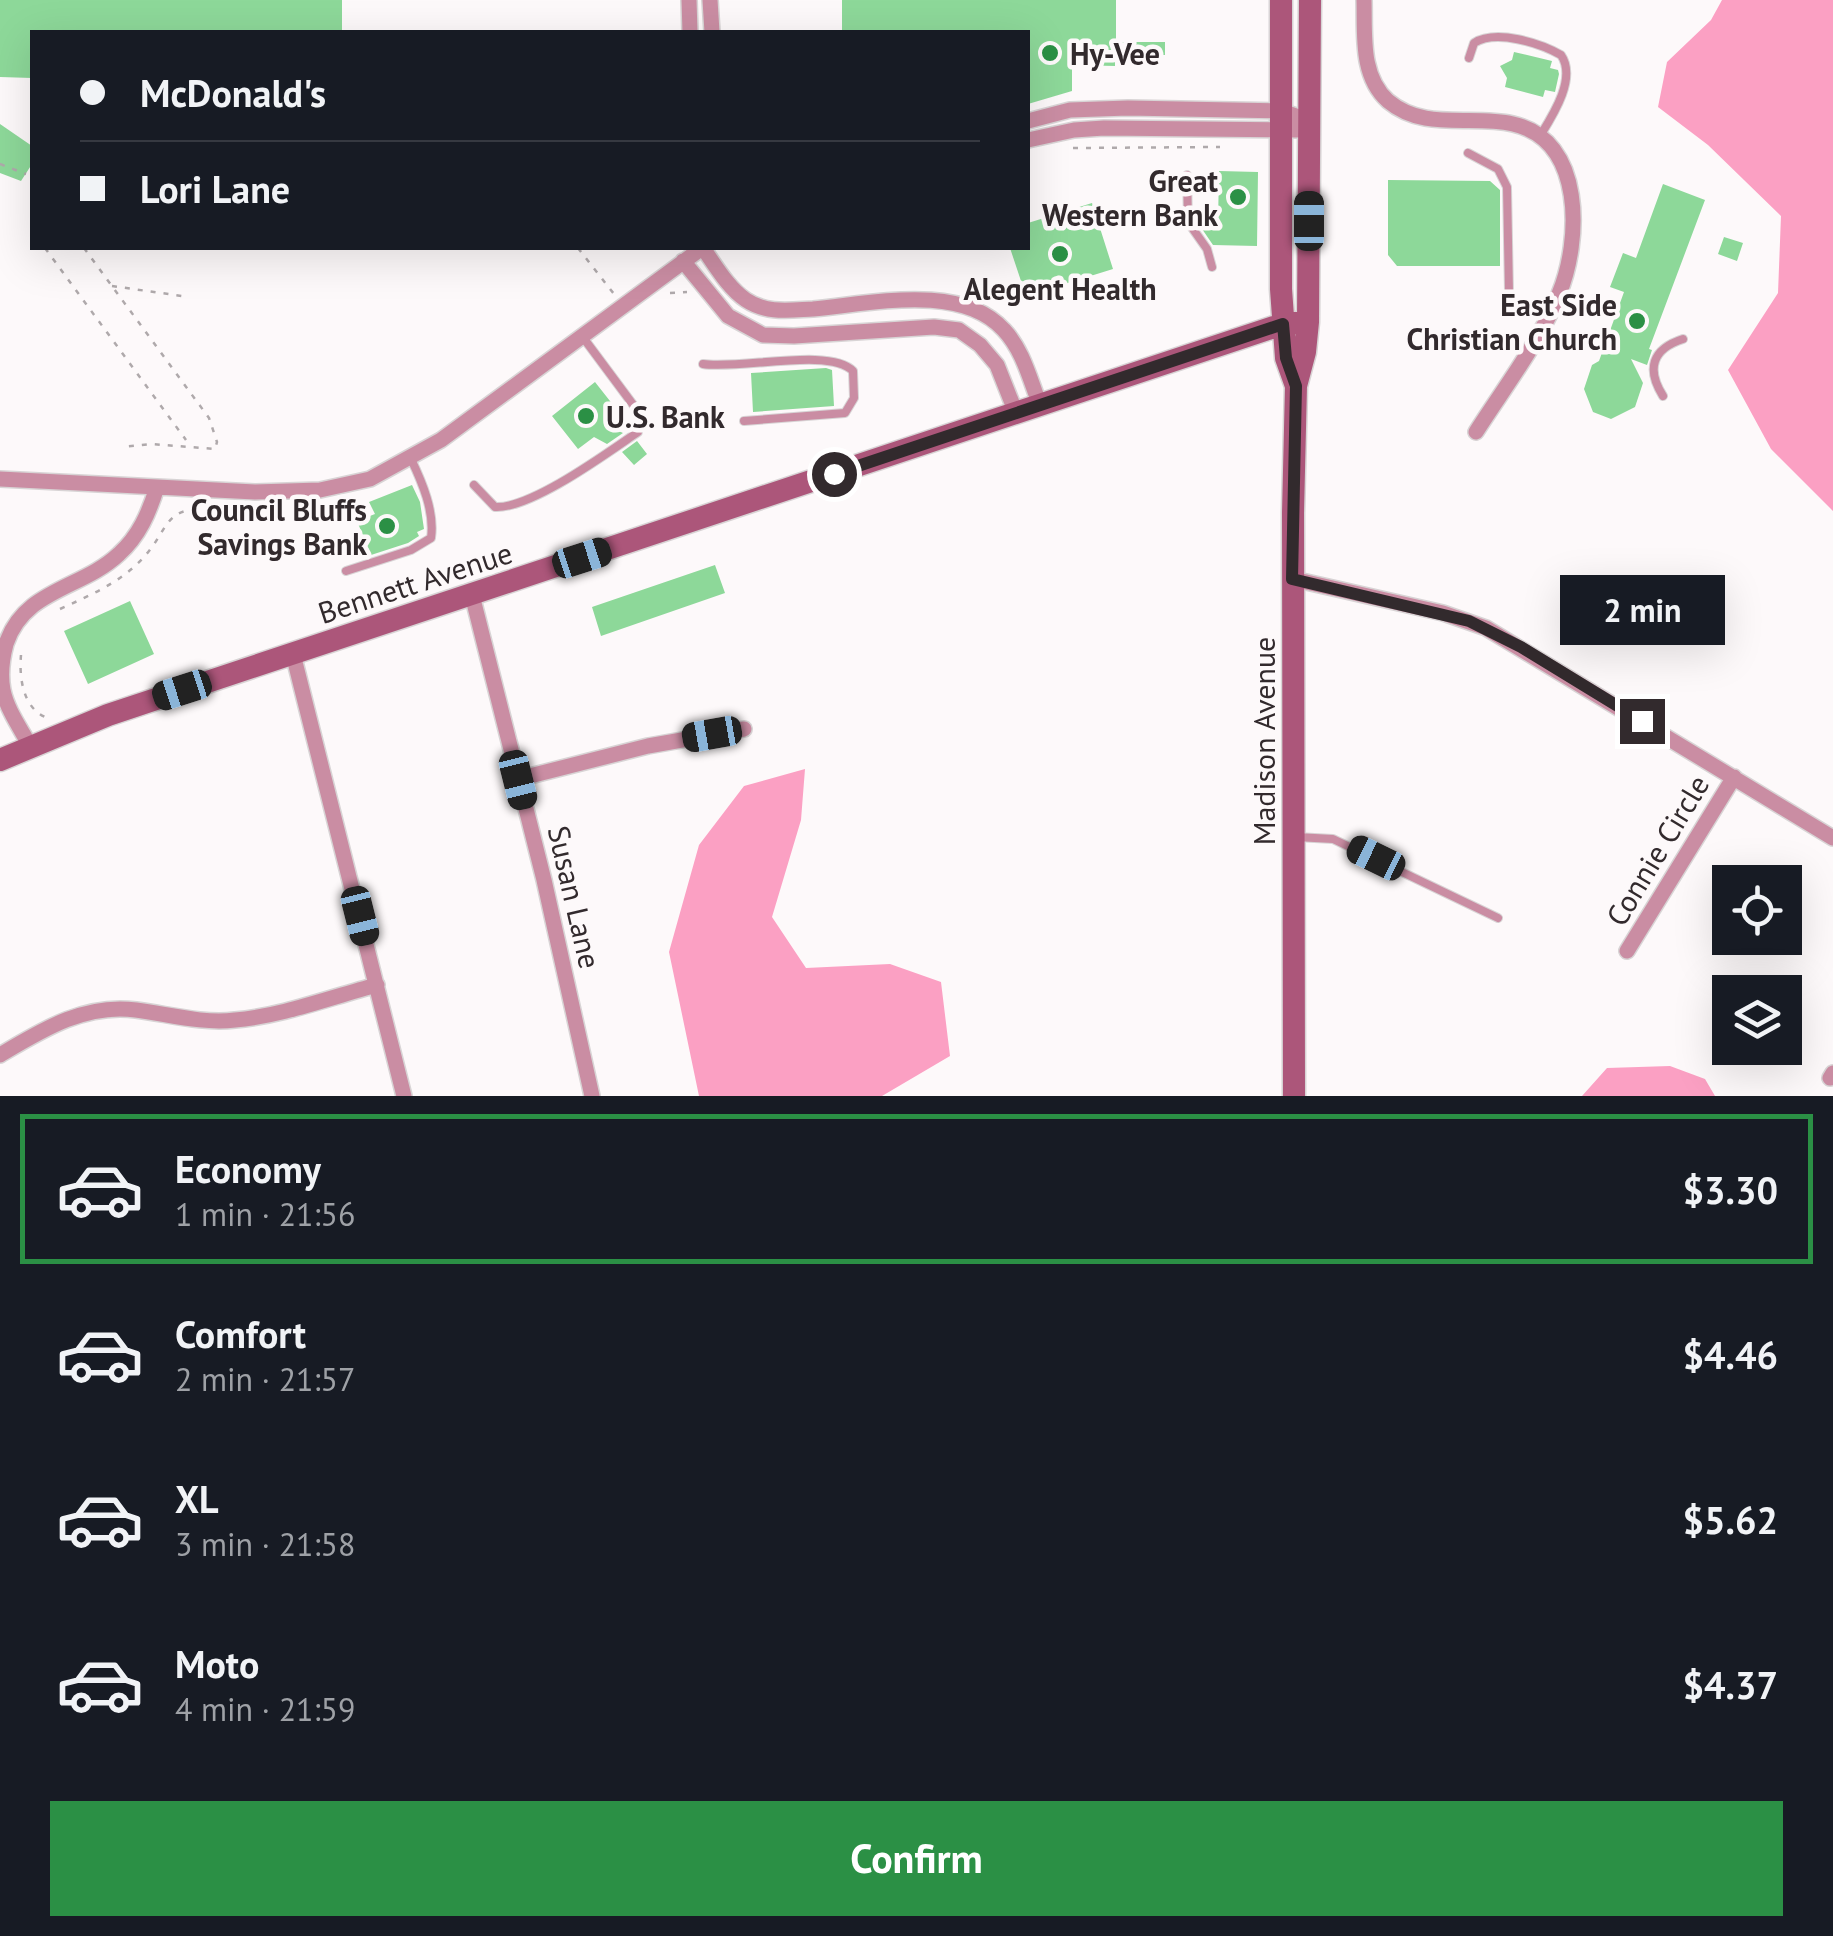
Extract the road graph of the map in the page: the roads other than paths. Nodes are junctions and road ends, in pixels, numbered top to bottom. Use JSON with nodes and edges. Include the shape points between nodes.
{"nodes":[{"id":1,"x":689,"y":0,"type":"edge"},
{"id":2,"x":710,"y":0,"type":"edge"},
{"id":3,"x":1281,"y":0,"type":"edge"},
{"id":4,"x":1310,"y":0,"type":"edge"},
{"id":5,"x":1364,"y":0,"type":"edge"},
{"id":6,"x":690,"y":30,"type":"edge"},
{"id":7,"x":712,"y":30,"type":"edge"},
{"id":8,"x":1469,"y":58,"type":"dead end"},
{"id":9,"x":1281,"y":120,"type":"junction"},
{"id":10,"x":1030,"y":121,"type":"edge"},
{"id":11,"x":1310,"y":121,"type":"junction"},
{"id":12,"x":1540,"y":136,"type":"junction"},
{"id":13,"x":1030,"y":140,"type":"edge"},
{"id":14,"x":1468,"y":153,"type":"dead end"},
{"id":15,"x":1187,"y":174,"type":"dead end"},
{"id":16,"x":699,"y":250,"type":"edge"},
{"id":17,"x":704,"y":250,"type":"edge"},
{"id":18,"x":684,"y":261,"type":"junction"},
{"id":19,"x":1212,"y":267,"type":"dead end"},
{"id":20,"x":1510,"y":293,"type":"dead end"},
{"id":21,"x":1308,"y":322,"type":"junction"},
{"id":22,"x":1283,"y":324,"type":"junction"},
{"id":23,"x":582,"y":336,"type":"junction"},
{"id":24,"x":1682,"y":339,"type":"dead end"},
{"id":25,"x":703,"y":364,"type":"dead end"},
{"id":26,"x":1296,"y":386,"type":"junction"},
{"id":27,"x":1662,"y":396,"type":"dead end"},
{"id":28,"x":1040,"y":405,"type":"junction"},
{"id":29,"x":1016,"y":413,"type":"junction"},
{"id":30,"x":744,"y":421,"type":"dead end"},
{"id":31,"x":1476,"y":432,"type":"dead end"},
{"id":32,"x":411,"y":459,"type":"junction"},
{"id":33,"x":0,"y":479,"type":"edge"},
{"id":34,"x":474,"y":485,"type":"dead end"},
{"id":35,"x":157,"y":487,"type":"junction"},
{"id":36,"x":346,"y":571,"type":"dead end"},
{"id":37,"x":1292,"y":579,"type":"junction"},
{"id":38,"x":472,"y":595,"type":"junction"},
{"id":39,"x":293,"y":654,"type":"junction"},
{"id":40,"x":744,"y":729,"type":"dead end"},
{"id":41,"x":30,"y":746,"type":"junction"},
{"id":42,"x":0,"y":760,"type":"edge"},
{"id":43,"x":1734,"y":777,"type":"junction"},
{"id":44,"x":518,"y":780,"type":"junction"},
{"id":45,"x":1293,"y":837,"type":"junction"},
{"id":46,"x":1833,"y":838,"type":"edge"},
{"id":47,"x":1498,"y":918,"type":"dead end"},
{"id":48,"x":1627,"y":952,"type":"dead end"},
{"id":49,"x":376,"y":986,"type":"junction"},
{"id":50,"x":0,"y":1055,"type":"edge"},
{"id":51,"x":404,"y":1096,"type":"edge"},
{"id":52,"x":592,"y":1096,"type":"edge"},
{"id":53,"x":1294,"y":1096,"type":"edge"}],
"edges":[{"from":1,"to":6,"type":"street"},
{"from":2,"to":7,"type":"street"},
{"from":3,"to":9,"type":"main road","name":"Madison Avenue"},
{"from":4,"to":11,"type":"main road","name":"Madison Avenue"},
{"from":5,"to":12,"type":"street","via":[[1369,72],[1388,100],[1418,118],[1514,124]]},
{"from":8,"to":12,"type":"lane","via":[[1474,42],[1491,37],[1560,55],[1567,69],[1560,98]]},
{"from":9,"to":10,"type":"street","via":[[1084,110]]},
{"from":9,"to":11,"type":"street"},
{"from":9,"to":13,"type":"street","via":[[1089,129]]},
{"from":9,"to":22,"type":"main road","name":"Madison Avenue"},
{"from":11,"to":21,"type":"main road","name":"Madison Avenue"},
{"from":12,"to":31,"type":"street","via":[[1568,175],[1568,266],[1550,313]]},
{"from":14,"to":20,"type":"lane","via":[[1504,176]]},
{"from":15,"to":19,"type":"lane","via":[[1188,222]]},
{"from":16,"to":18,"type":"street"},
{"from":17,"to":28,"type":"street","via":[[736,292],[768,310],[934,300],[979,310],[1013,342]]},
{"from":18,"to":23,"type":"street"},
{"from":18,"to":29,"type":"street","via":[[728,316],[764,335],[959,330],[997,365]]},
{"from":21,"to":22,"type":"main road","name":"Bennett Avenue"},
{"from":21,"to":26,"type":"main road","name":"Madison Avenue"},
{"from":22,"to":26,"type":"main road","name":"Madison Avenue"},
{"from":22,"to":28,"type":"main road","name":"Bennett Avenue"},
{"from":23,"to":32,"type":"street"},
{"from":23,"to":34,"type":"lane","via":[[640,414],[638,432],[519,502],[494,507]]},
{"from":24,"to":27,"type":"lane","via":[[1655,360]]},
{"from":25,"to":30,"type":"lane","via":[[829,360],[854,370],[854,398],[845,413]]},
{"from":26,"to":37,"type":"main road","name":"Madison Avenue"},
{"from":28,"to":29,"type":"main road","name":"Bennett Avenue"},
{"from":29,"to":38,"type":"main road","name":"Bennett Avenue"},
{"from":32,"to":35,"type":"street","via":[[370,479],[320,490]]},
{"from":32,"to":36,"type":"lane","via":[[432,538]]},
{"from":33,"to":35,"type":"street"},
{"from":35,"to":41,"type":"street","via":[[146,518],[120,554],[37,601],[9,634],[3,690]]},
{"from":37,"to":43,"type":"street","via":[[1486,628]]},
{"from":37,"to":45,"type":"main road","name":"Madison Avenue"},
{"from":38,"to":39,"type":"main road","name":"Bennett Avenue"},
{"from":38,"to":44,"type":"street","name":"Susan Lane"},
{"from":39,"to":41,"type":"main road","name":"Bennett Avenue"},
{"from":39,"to":49,"type":"street"},
{"from":40,"to":44,"type":"street"},
{"from":41,"to":42,"type":"main road","name":"Bennett Avenue"},
{"from":43,"to":46,"type":"street"},
{"from":43,"to":48,"type":"street","name":"Connie Circle"},
{"from":44,"to":52,"type":"street","name":"Susan Lane"},
{"from":45,"to":47,"type":"lane","via":[[1333,838]]},
{"from":45,"to":53,"type":"main road","name":"Madison Avenue"},
{"from":49,"to":50,"type":"street","via":[[235,1020],[131,1009],[84,1013]]},
{"from":49,"to":51,"type":"street"}]}
